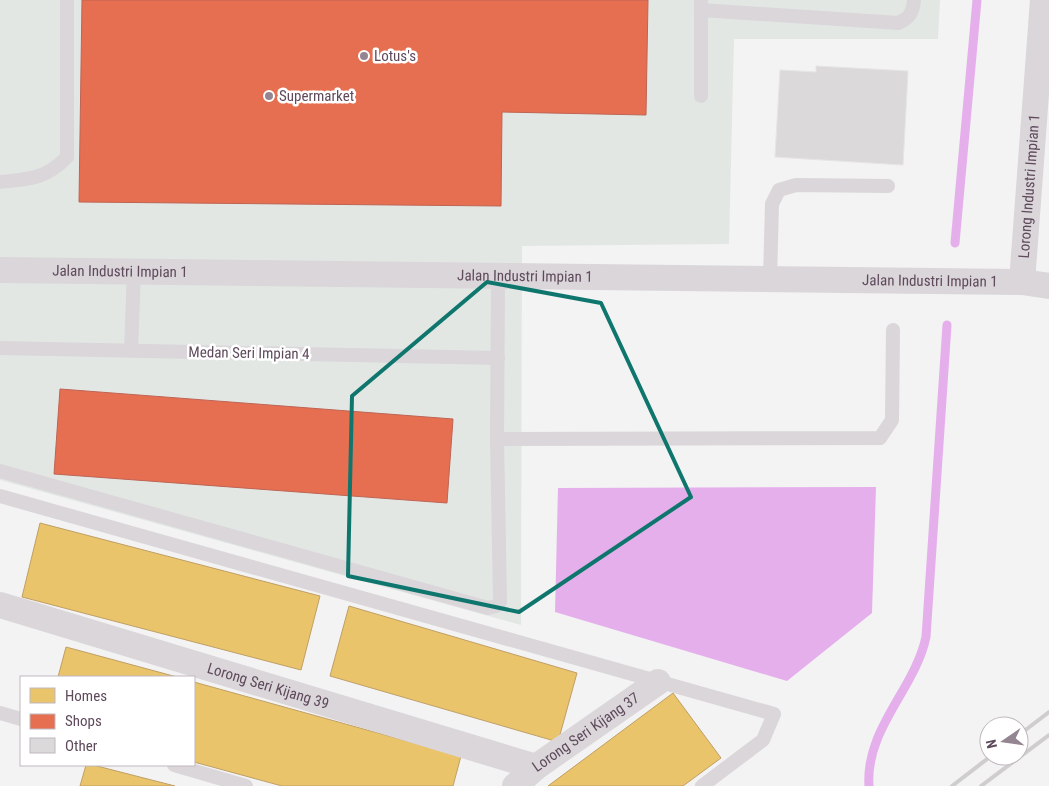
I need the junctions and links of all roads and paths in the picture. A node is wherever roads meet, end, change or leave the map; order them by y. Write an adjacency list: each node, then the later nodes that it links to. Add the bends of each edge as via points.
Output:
1 (67, 0): 7 (lane, via 67,157 54,170 34,179)
2 (914, 0): 4 (lane, via 913,11 906,20 898,23)
3 (1044, 0): 6 (street, Lorong Industri Impian 1)
4 (701, 5): 5 (lane)
5 (701, 96)
6 (1041, 138): 13 (street, Lorong Industri Impian 1)
7 (0, 182)
8 (888, 186): 12 (lane, via 796,185 779,190 772,204)
9 (0, 270): 10 (street, Jalan Industri Impian 1)
10 (134, 271): 11 (street, Jalan Industri Impian 1); 17 (lane)
11 (498, 276): 12 (street, Jalan Industri Impian 1); 18 (lane)
12 (770, 279): 13 (street, Jalan Industri Impian 1)
13 (1022, 282): 14 (street, Jalan Industri Impian 1)
14 (1049, 286)
15 (893, 330): 19 (lane, via 892,420 880,438)
16 (0, 348): 17 (lane, Medan Seri Impian 4)
17 (131, 350): 18 (lane, Medan Seri Impian 4)
18 (498, 358): 19 (lane)
19 (497, 439): 20 (lane, via 500,602 488,608)
20 (0, 471)
21 (0, 496): 23 (lane)
22 (0, 605): 27 (street, Lorong Seri Kijang 39)
23 (658, 682): 27 (street, Lorong Seri Kijang 37); 30 (lane, via 774,714 764,740)
24 (0, 713): 25 (lane)
25 (20, 719)
26 (177, 766): 28 (lane)
27 (536, 767): 29 (street, Lorong Seri Kijang 37)
28 (246, 786)
29 (515, 786)
30 (702, 786)

